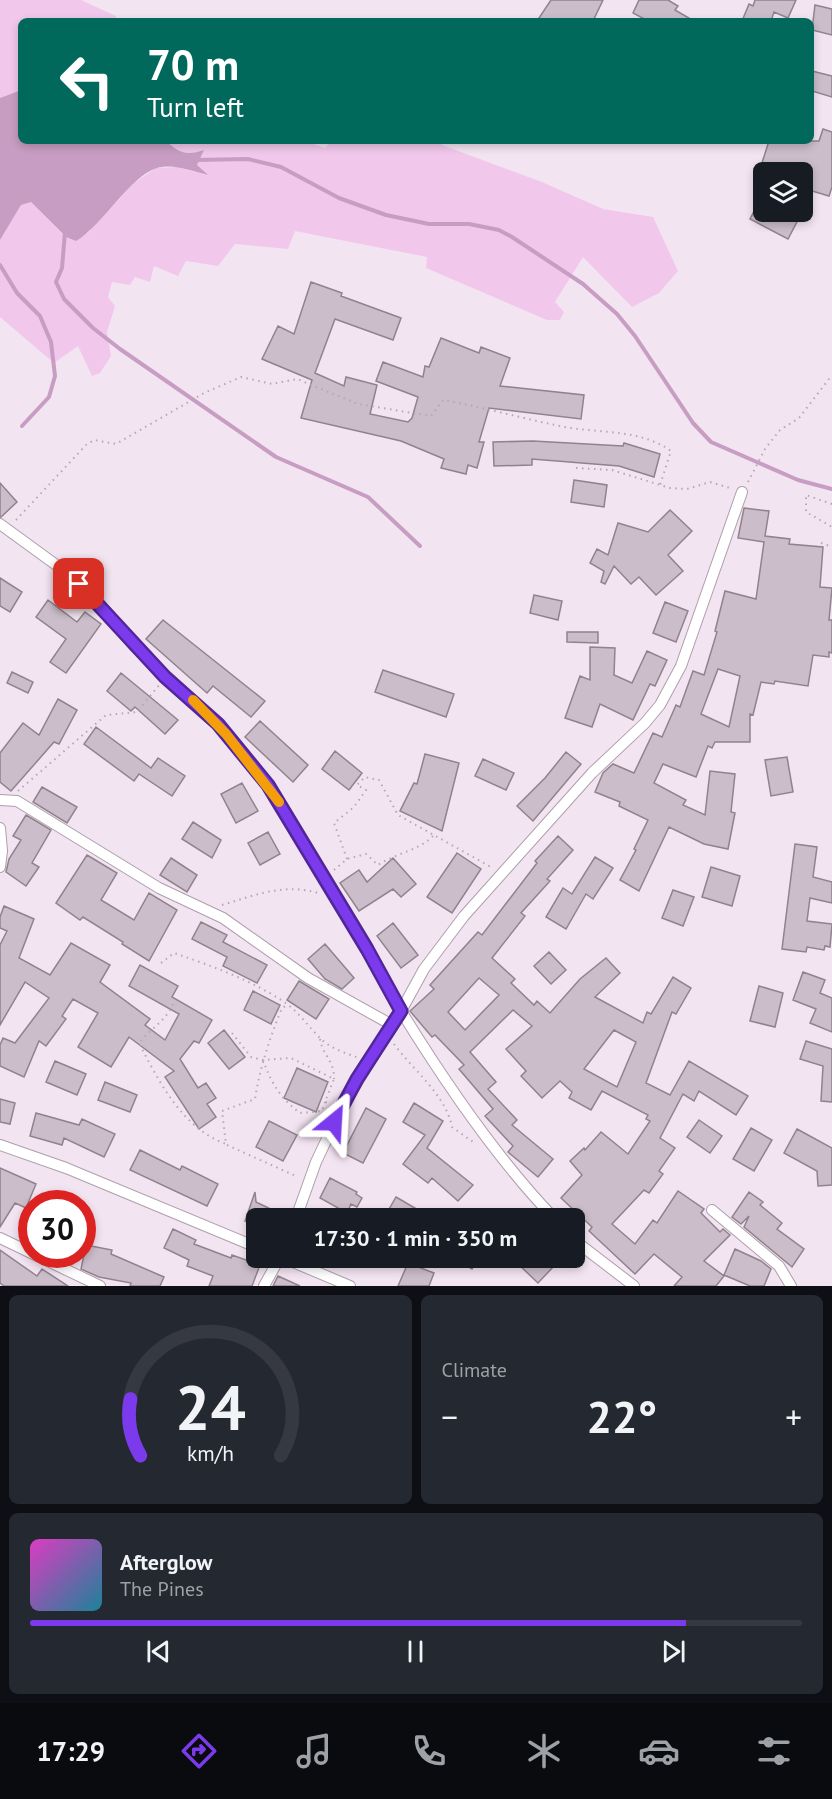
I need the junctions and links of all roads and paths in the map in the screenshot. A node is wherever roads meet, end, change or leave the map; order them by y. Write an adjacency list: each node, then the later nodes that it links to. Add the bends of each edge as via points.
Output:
1 (832, 375): 4 (path, via 804,412 780,430 765,449)
2 (576, 468): 3 (path, via 612,470)
3 (660, 485): 4 (path, via 687,489 710,482); 6 (path, via 670,451 658,442 638,436 560,426 443,400 430,416 358,404 297,379 272,384 241,377 204,393 116,444 94,440 86,445)
4 (742, 492): 17 (street, via 681,666 660,705)
5 (832, 504): 7 (path, via 806,495 807,512)
6 (4, 526): 10 (street, via 79,584)
7 (832, 527)
8 (821, 543): 9 (path)
9 (832, 547)
10 (165, 677): 11 (path, via 137,712 106,715); 18 (street, via 218,724 268,785)
11 (5, 799): 19 (street)
12 (0, 828): 15 (street)
13 (434, 836): 14 (path, via 378,865 366,854); 14 (path, via 398,815 379,780 364,777 357,785 366,790 363,798 334,823); 17 (path, via 487,863)
14 (346, 859): 16 (path, via 334,868)
15 (0, 867)
16 (334, 874)
17 (499, 875): 23 (street, via 424,969)
18 (332, 894): 19 (path, via 302,888 274,890); 23 (street)
19 (203, 908): 24 (street, via 241,929)
20 (161, 963): 22 (path, via 174,953 242,980)
21 (173, 1004): 32 (path, via 166,1018 139,1043 194,1127)
22 (288, 1005): 26 (path); 28 (path, via 282,1008)
23 (401, 1011): 24 (street); 37 (street, via 431,1060)
24 (389, 1030): 27 (street); 34 (path, via 440,1099 452,1127)
25 (232, 1033): 28 (path, via 251,1057)
26 (320, 1039): 27 (path, via 339,1051); 29 (path, via 334,1065)
27 (371, 1058): 31 (street)
28 (263, 1060): 29 (path, via 300,1060); 30 (path, via 273,1085 286,1103 300,1113 322,1111); 32 (path, via 255,1099 222,1111)
29 (334, 1079): 30 (path)
30 (325, 1102): 31 (path)
31 (343, 1105): 35 (street)
32 (226, 1144): 35 (path)
33 (0, 1145): 40 (street, via 110,1185)
34 (478, 1147)
35 (309, 1183): 36 (street)
36 (300, 1208)
37 (546, 1208)
38 (712, 1210): 48 (street, via 779,1266)
39 (0, 1238): 44 (street)
40 (246, 1243)
41 (585, 1248): 47 (street)
42 (275, 1268): 45 (street)
43 (307, 1268): 46 (street)
44 (100, 1286)
45 (264, 1286)
46 (350, 1286)
47 (634, 1286)
48 (791, 1286)

